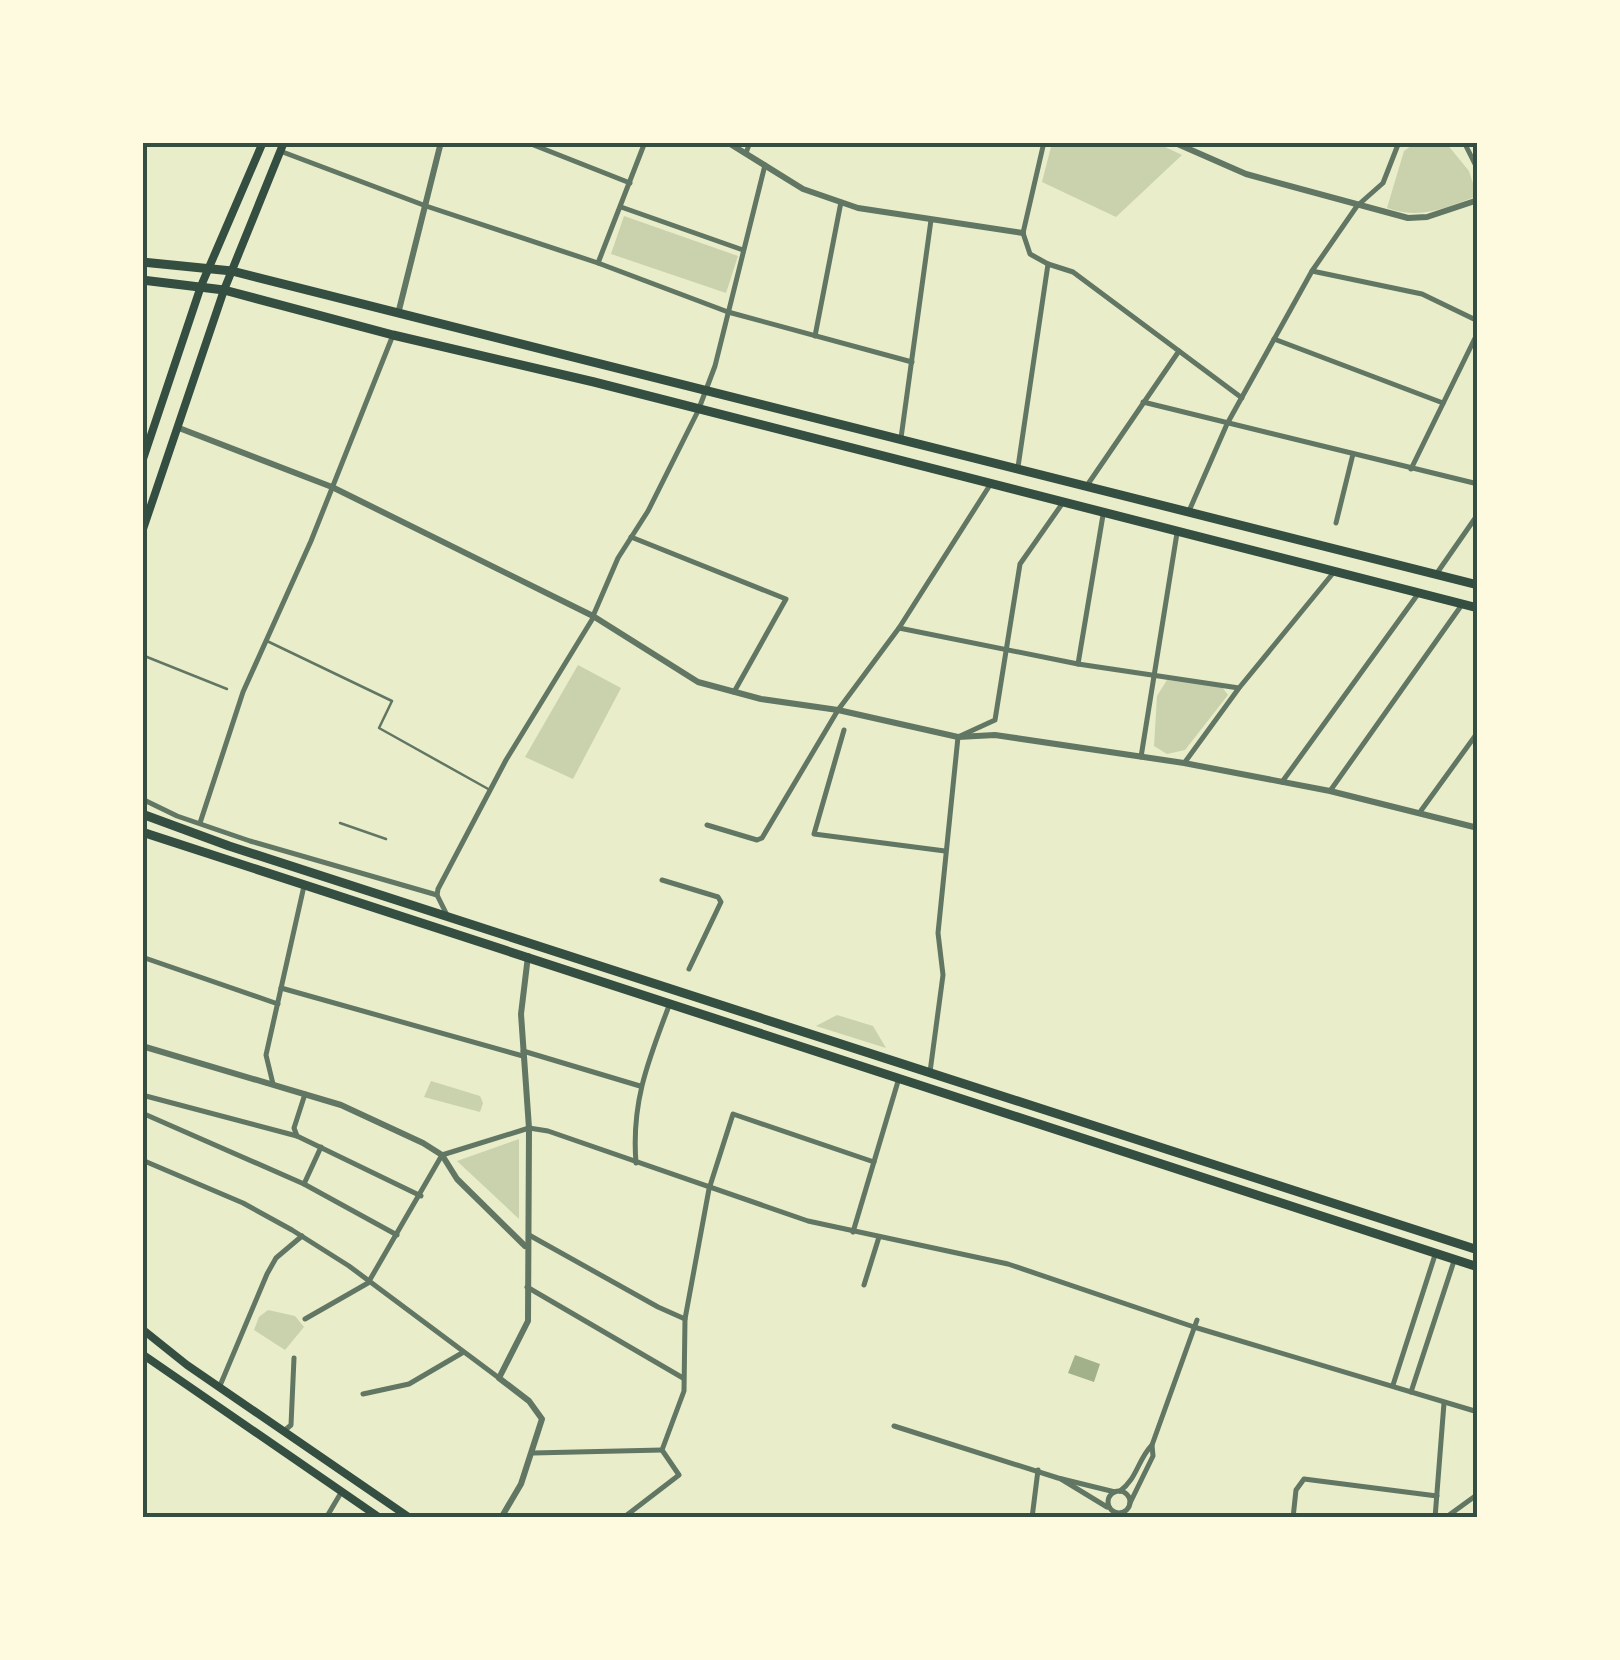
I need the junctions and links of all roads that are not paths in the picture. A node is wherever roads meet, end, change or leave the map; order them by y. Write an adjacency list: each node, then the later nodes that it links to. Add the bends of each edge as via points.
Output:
1 (264, 142): 27 (main road)
2 (441, 142): 18 (street)
3 (526, 142): 15 (street)
4 (646, 142): 15 (street)
5 (727, 142): 12 (street)
6 (750, 142): 12 (street)
7 (1044, 142): 22 (street)
8 (1172, 142): 19 (street, via 1246,174)
9 (1399, 142): 19 (street, via 1383,183)
10 (1464, 142): 14 (street)
11 (282, 146): 18 (street); 28 (main road)
12 (746, 154): 13 (street)
13 (765, 165): 17 (street); 23 (street)
14 (1478, 170)
15 (630, 183): 20 (street)
16 (1478, 200): 19 (street, via 1427,218)
17 (841, 202): 21 (street); 38 (street)
18 (426, 206): 25 (street); 34 (street)
19 (1357, 206): 29 (street)
20 (621, 207): 23 (street); 25 (street)
21 (931, 220): 22 (street); 41 (street)
22 (1023, 232): 26 (street, via 1030,254)
23 (743, 250): 33 (street)
24 (142, 262): 27 (main road)
25 (598, 264): 33 (street)
26 (1048, 264): 40 (street, via 1073,272); 53 (street)
27 (208, 270): 28 (main road); 31 (main road)
28 (232, 270): 32 (main road); 34 (main road)
29 (1312, 272): 35 (street, via 1422,294); 39 (street)
30 (142, 280): 31 (main road)
31 (201, 286): 32 (main road); 51 (main road)
32 (224, 290): 37 (main road); 48 (main road)
33 (728, 312): 38 (street); 42 (street)
34 (398, 314): 42 (main road)
35 (1478, 321)
36 (1478, 332): 45 (street)
37 (393, 336): 46 (main road); 56 (street)
38 (814, 337): 41 (street)
39 (1274, 339): 43 (street); 45 (street)
40 (1179, 351): 43 (street); 44 (street)
41 (912, 362): 49 (street)
42 (706, 391): 46 (street); 49 (main road)
43 (1242, 398): 47 (street)
44 (1144, 402): 47 (street); 57 (street)
45 (1443, 403): 52 (street)
46 (698, 411): 55 (main road); 65 (street)
47 (1228, 424): 50 (street); 59 (street)
48 (179, 428): 56 (street); 63 (main road)
49 (901, 441): 53 (main road)
50 (1353, 454): 52 (street); 62 (street)
51 (142, 462)
52 (1412, 468): 54 (street)
53 (1018, 470): 57 (main road)
54 (1478, 484)
55 (990, 485): 58 (main road); 73 (street)
56 (332, 486): 72 (street); 74 (street)
57 (1086, 487): 59 (main road)
58 (1062, 504): 60 (main road); 75 (street, via 1020,564)
59 (1189, 512): 67 (main road)
60 (1104, 514): 64 (main road); 77 (street)
61 (1478, 514): 67 (street)
62 (1336, 523)
63 (142, 532)
64 (1178, 533): 66 (main road); 78 (street)
65 (631, 537): 72 (street); 81 (street, via 786,600)
66 (1334, 572): 69 (main road); 79 (street)
67 (1437, 573): 68 (main road)
68 (1478, 584)
69 (1418, 593): 70 (main road); 89 (street)
70 (1463, 604): 71 (main road); 91 (street)
71 (1478, 608)
72 (593, 616): 81 (street, via 698,682); 90 (street)
73 (898, 628): 75 (street); 82 (street)
74 (266, 641): 90 (lane, via 392,701 379,728); 95 (street)
75 (1004, 648): 77 (street); 85 (street, via 995,720)
76 (142, 655): 80 (lane)
77 (1078, 664): 78 (street)
78 (1152, 676): 79 (street); 87 (street)
79 (1239, 688): 88 (street)
80 (227, 689)
81 (734, 692): 82 (street)
82 (838, 710): 85 (street); 97 (street, via 762,838)
83 (844, 730): 101 (street, via 814,834)
84 (1478, 732): 86 (street)
85 (958, 737): 87 (street, via 995,735); 101 (street)
86 (1474, 742): 93 (street)
87 (1141, 757): 88 (street)
88 (1184, 763): 89 (street)
89 (1282, 782): 91 (street)
90 (490, 790): 104 (street)
91 (1330, 792): 93 (street)
92 (142, 800): 95 (street)
93 (1420, 812): 98 (street)
94 (142, 814): 105 (main road)
95 (200, 822): 104 (street)
96 (340, 823): 100 (lane)
97 (707, 825)
98 (1478, 828)
99 (145, 834): 103 (main road)
100 (386, 839)
101 (945, 851): 114 (street, via 938,933 943,975)
102 (662, 880): 108 (street, via 721,902)
103 (304, 883): 106 (main road); 109 (street)
104 (436, 894): 105 (street)
105 (447, 915): 114 (main road)
106 (528, 956): 110 (main road); 113 (street)
107 (142, 957): 111 (street)
108 (690, 968)
109 (281, 988): 111 (street); 113 (street)
110 (670, 1003): 115 (main road); 117 (street)
111 (278, 1004): 116 (street, via 266,1056)
112 (142, 1046): 116 (street)
113 (524, 1054): 117 (street); 121 (street)
114 (930, 1075): 137 (main road)
115 (898, 1078): 126 (street); 138 (main road)
116 (273, 1084): 118 (street)
117 (640, 1086): 127 (street)
118 (304, 1094): 122 (street, via 294,1128); 124 (street)
119 (142, 1095): 122 (street)
120 (142, 1112): 128 (street)
121 (529, 1128): 124 (street); 127 (street); 132 (street)
122 (298, 1136): 123 (street)
123 (321, 1147): 128 (street); 130 (street)
124 (442, 1155): 130 (street); 136 (street, via 457,1179)
125 (142, 1160): 134 (street)
126 (874, 1162): 129 (street, via 733,1114); 131 (street)
127 (636, 1163): 129 (street)
128 (304, 1184): 133 (street)
129 (709, 1189): 131 (street); 145 (street)
130 (420, 1196): 133 (street)
131 (852, 1232): 135 (street)
132 (526, 1234): 136 (street); 145 (street)
133 (397, 1235): 141 (street)
134 (302, 1236): 141 (street); 154 (street, via 267,1274)
135 (879, 1237): 142 (street); 146 (street, via 1008,1264)
136 (526, 1247): 143 (street)
137 (1478, 1250)
138 (1435, 1255): 139 (main road); 153 (street)
139 (1454, 1261): 140 (main road); 155 (street)
140 (1478, 1267)
141 (368, 1283): 144 (street); 148 (street)
142 (864, 1284)
143 (527, 1287): 151 (street, via 528,1322); 152 (street)
144 (305, 1319)
145 (684, 1319): 152 (street)
146 (1196, 1323): 153 (street); 161 (street)
147 (142, 1328): 154 (main road)
148 (462, 1353): 151 (street); 156 (street, via 409,1384)
149 (142, 1354): 166 (main road)
150 (294, 1358): 160 (street, via 291,1425)
151 (498, 1378): 163 (street, via 542,1419)
152 (683, 1378): 162 (street)
153 (1393, 1386): 155 (street)
154 (219, 1388): 160 (main road)
155 (1410, 1392): 157 (street)
156 (363, 1394)
157 (1444, 1404): 158 (street); 169 (street)
158 (1478, 1412)
159 (894, 1426): 164 (street)
160 (284, 1432): 174 (main road)
161 (1152, 1446): 167 (street); 170 (street)
162 (662, 1450): 163 (street); 176 (street, via 679,1475)
163 (533, 1453): 175 (street)
164 (1038, 1470): 165 (street); 177 (street)
165 (1058, 1478): 167 (street); 171 (street)
166 (342, 1492): 172 (street); 173 (main road)
167 (1117, 1492): 170 (street); 171 (street, via 1109,1497)
168 (1478, 1494): 181 (street)
169 (1437, 1496): 179 (street, via 1304,1480); 180 (street)
170 (1130, 1505): 171 (street, via 1122,1514); 178 (street)
171 (1112, 1512)
172 (326, 1518)
173 (380, 1518)
174 (410, 1518)
175 (501, 1518)
176 (623, 1518)
177 (1032, 1518)
178 (1130, 1518)
179 (1293, 1518)
180 (1435, 1518)
181 (1444, 1518)

